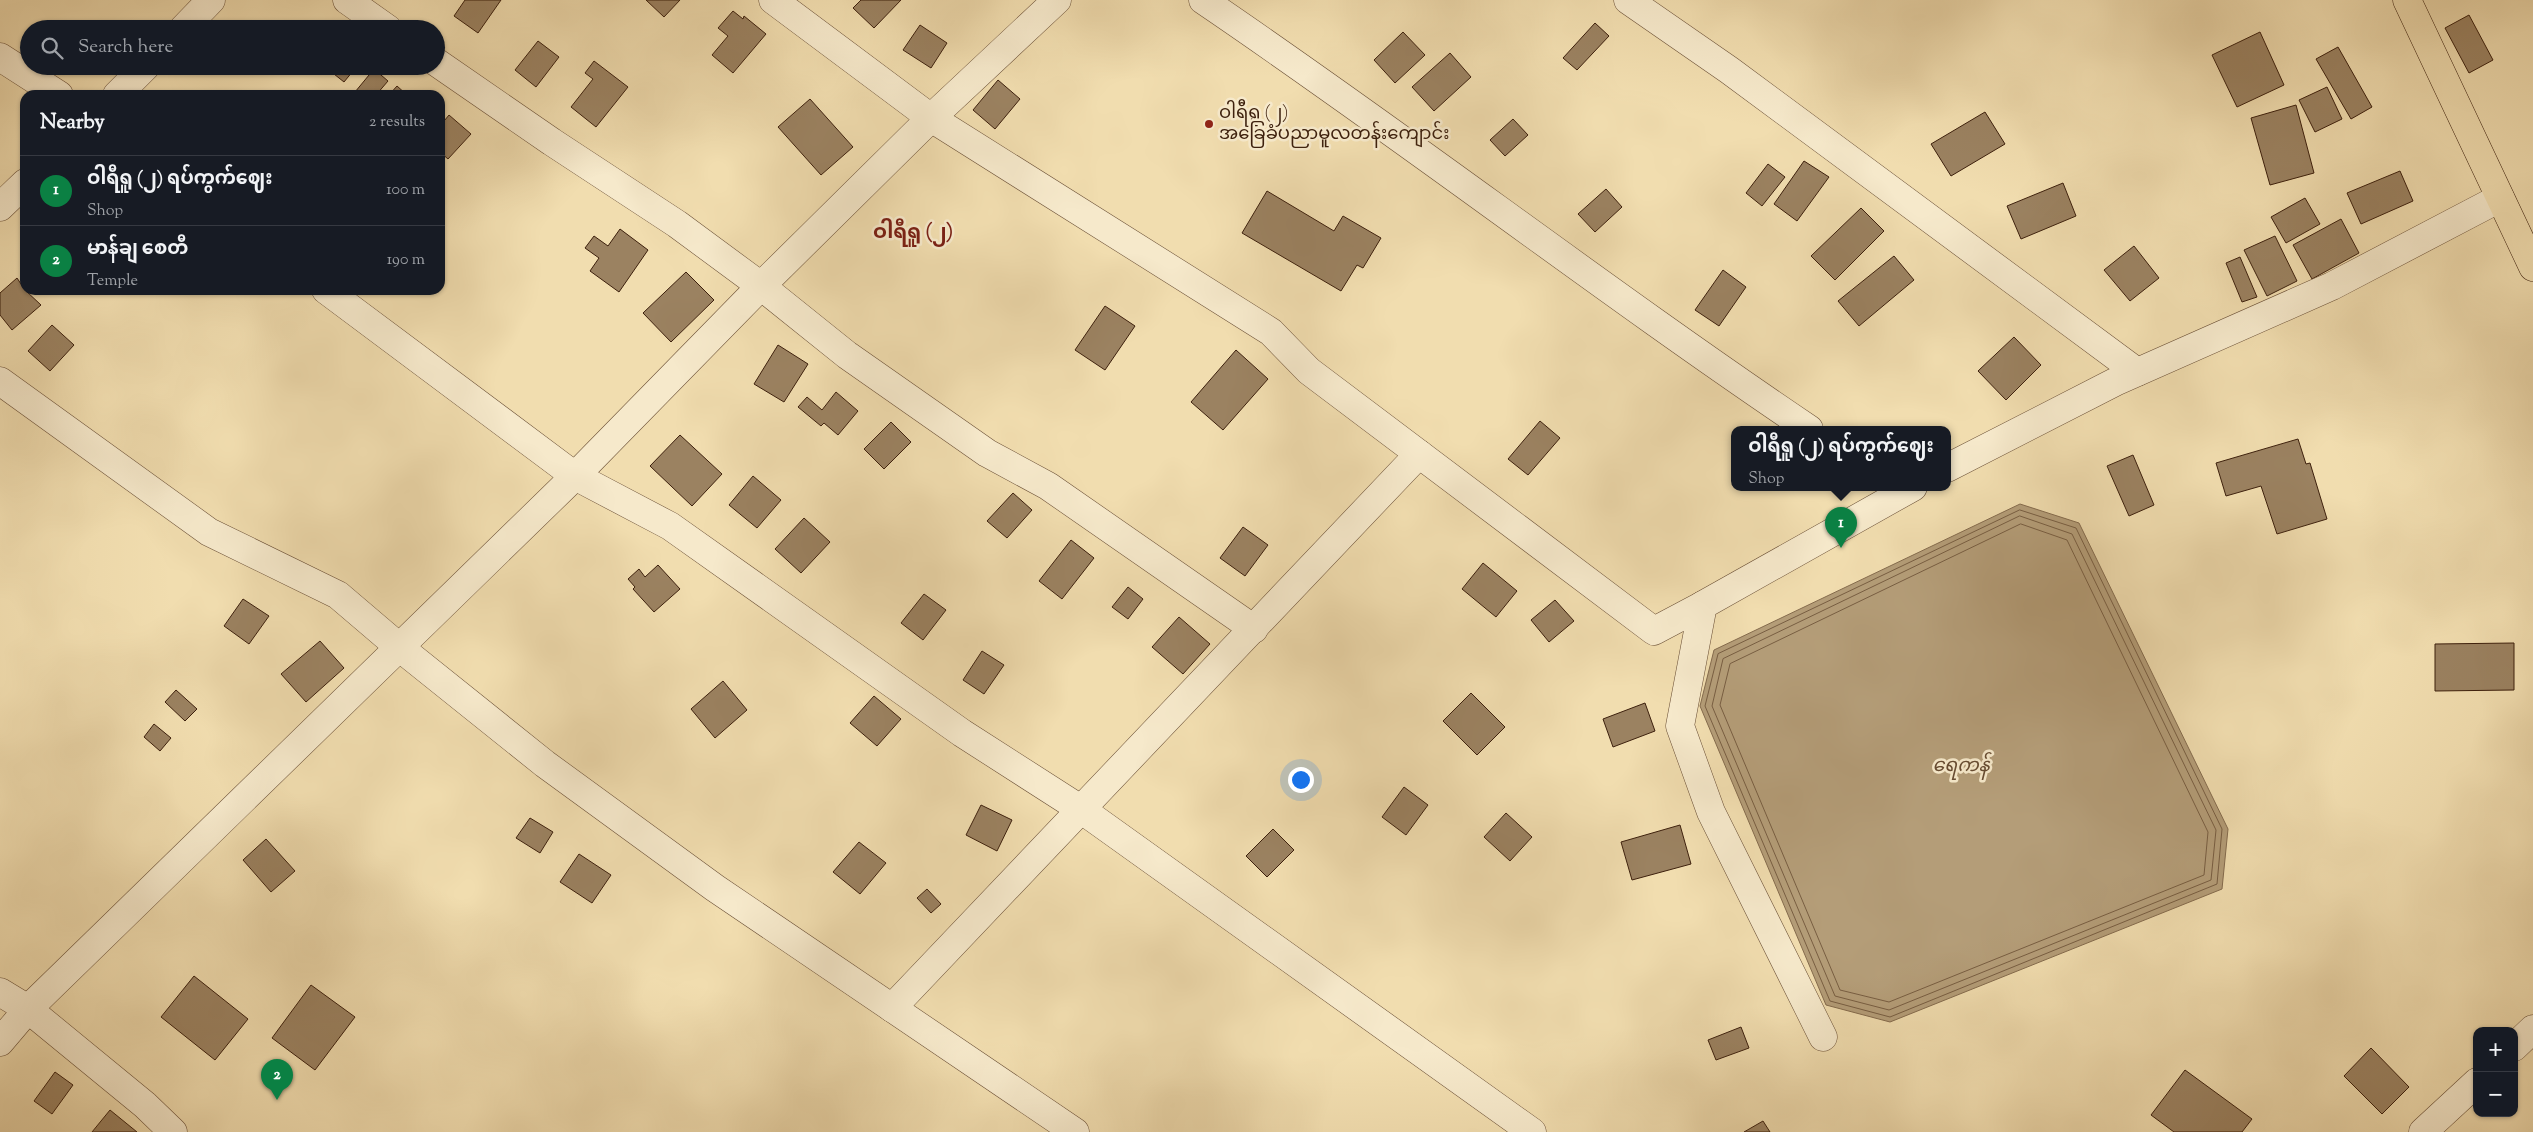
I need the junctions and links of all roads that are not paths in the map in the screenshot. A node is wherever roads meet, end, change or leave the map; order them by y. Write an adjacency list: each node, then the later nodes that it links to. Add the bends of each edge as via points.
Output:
1 (211, 0): 8 (street)
2 (347, 0): 9 (street)
3 (772, 0): 17 (street)
4 (1058, 0): 17 (street)
5 (1204, 0): 26 (street, via 1327,84 1630,305)
6 (1628, 0): 24 (street, via 1729,70)
7 (2407, 0): 19 (highway)
8 (191, 20)
9 (375, 20)
10 (0, 57): 12 (street)
11 (445, 68): 22 (street, via 677,224)
12 (20, 70)
13 (28, 75): 15 (street)
14 (137, 75): 16 (street)
15 (51, 90)
16 (122, 90)
17 (931, 118): 22 (street); 27 (street, via 1271,332 1309,371)
18 (20, 188): 20 (street)
19 (2500, 198): 21 (highway); 24 (street, via 2332,286)
20 (0, 207)
21 (2533, 267)
22 (761, 286): 29 (street); 32 (street, via 847,355 972,442 1048,486)
23 (333, 295): 29 (street)
24 (2138, 372): 28 (street)
25 (0, 381): 33 (street, via 210,532 338,595)
26 (1805, 426)
27 (1420, 454): 31 (street, via 1654,630); 32 (street)
28 (1951, 466)
29 (574, 476): 33 (street); 34 (street, via 670,526 962,733)
30 (1900, 491): 31 (street)
31 (1703, 605): 39 (street, via 1680,726 1711,812)
32 (1254, 629): 34 (street)
33 (399, 647): 36 (street, via 600,804 715,888); 37 (street)
34 (1082, 810): 36 (street); 45 (street)
35 (0, 992): 37 (street)
36 (892, 1008): 44 (street)
37 (28, 1009): 40 (street); 43 (street)
38 (2533, 1030): 41 (street)
39 (1823, 1036)
40 (0, 1042)
41 (2518, 1043)
42 (2473, 1086): 46 (street)
43 (173, 1132)
44 (1075, 1132)
45 (1532, 1132)
46 (2423, 1132)

